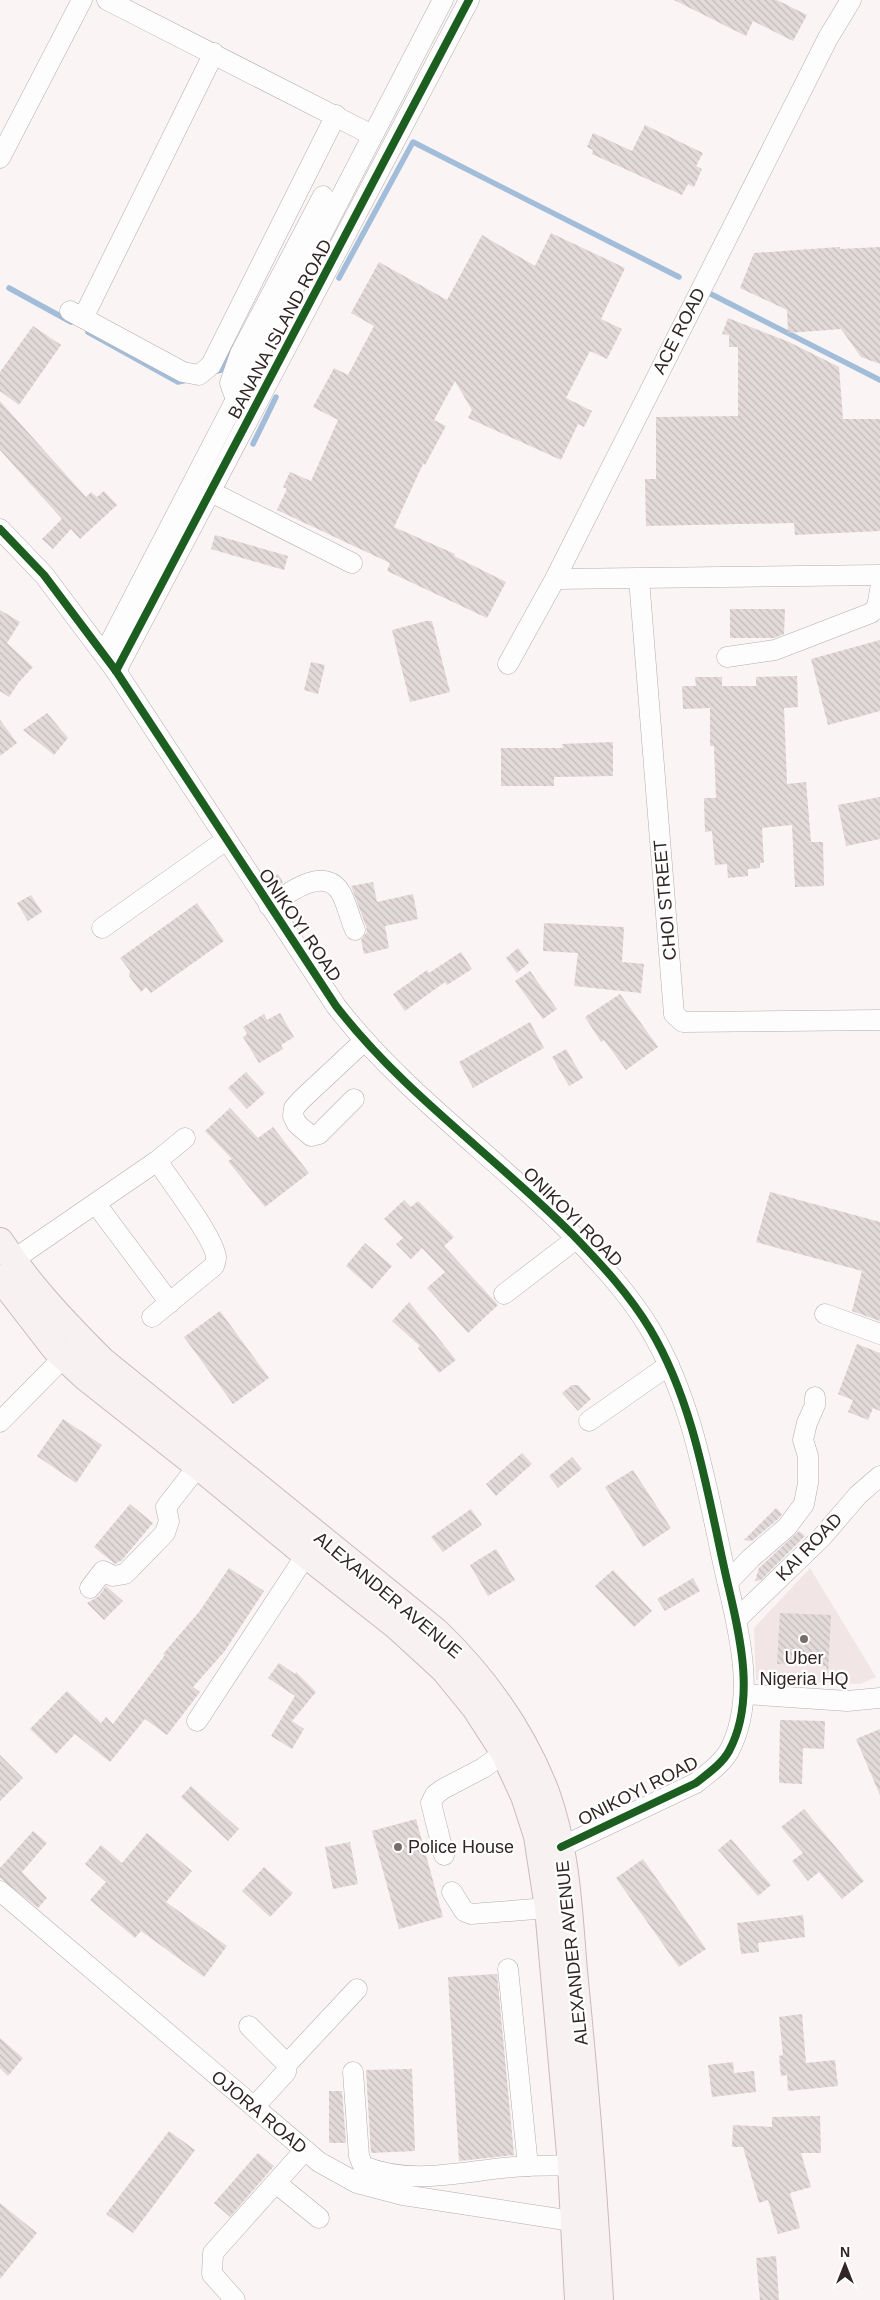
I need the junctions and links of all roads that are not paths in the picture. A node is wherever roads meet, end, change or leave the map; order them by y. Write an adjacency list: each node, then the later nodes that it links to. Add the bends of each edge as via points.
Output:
1 (82, 0): 9 (street)
2 (107, 0): 6 (street)
3 (443, 0): 8 (street, BANANA ISLAND ROAD)
4 (468, 0): 12 (street, BANANA ISLAND ROAD)
5 (851, 0): 17 (street, ACE ROAD, via 828,38)
6 (214, 53): 7 (street); 7 (street, via 77,315 183,372 199,375 211,365)
7 (336, 115): 8 (street)
8 (372, 135): 11 (street, BANANA ISLAND ROAD)
9 (0, 158)
10 (323, 196): 11 (street, via 237,362 230,383)
11 (236, 400): 19 (street, BANANA ISLAND ROAD)
12 (211, 492): 14 (street); 22 (street, BANANA ISLAND ROAD)
13 (0, 529): 19 (street, ONIKOYI ROAD, via 44,575)
14 (352, 562)
15 (880, 575): 16 (street)
16 (639, 578): 17 (street); 27 (street, CHOI STREET, via 674,1014 683,1022)
17 (555, 580): 21 (street, ACE ROAD)
18 (880, 590): 20 (street, via 877,607 872,613 775,650)
19 (104, 654): 22 (street, ONIKOYI ROAD)
20 (727, 657)
21 (508, 664)
22 (116, 671): 23 (street, ONIKOYI ROAD)
23 (226, 840): 24 (street, ONIKOYI ROAD); 25 (street)
24 (269, 906): 26 (street, via 309,882 329,882 341,892); 28 (street, ONIKOYI ROAD, via 336,1006)
25 (102, 928)
26 (355, 930)
27 (880, 1020)
28 (364, 1040): 29 (street, via 301,1100 294,1108 293,1116 311,1136 319,1134); 33 (street, ONIKOYI ROAD)
29 (354, 1099)
30 (186, 1138): 31 (street)
31 (157, 1161): 32 (street); 36 (street, via 203,1229 216,1258 214,1266)
32 (96, 1204): 34 (street); 36 (street)
33 (576, 1239): 35 (street); 41 (street, ONIKOYI ROAD, via 622,1288 650,1329)
34 (4, 1260): 40 (main road, ALEXANDER AVENUE, via 55,1349); 55 (main road, ALEXANDER AVENUE, via 102,1360 436,1631 461,1655 516,1729 546,1793)
35 (504, 1294)
36 (170, 1303): 38 (street)
37 (825, 1314): 39 (street)
38 (152, 1318)
39 (880, 1334)
40 (64, 1357): 44 (street); 45 (main road, ALEXANDER AVENUE)
41 (669, 1366): 43 (street); 48 (street, ONIKOYI ROAD, via 684,1404 707,1484)
42 (816, 1397): 48 (street, via 803,1440 808,1456 804,1504 787,1526)
43 (589, 1421)
44 (0, 1422)
45 (198, 1466): 47 (main road, ALEXANDER AVENUE); 49 (street, via 166,1506 169,1521 165,1533 125,1574 113,1576 103,1571)
46 (880, 1476): 50 (street, KAI ROAD)
47 (306, 1555): 53 (street); 54 (main road, ALEXANDER AVENUE, via 396,1626 444,1670 475,1708)
48 (728, 1582): 50 (street, ONIKOYI ROAD)
49 (90, 1588)
50 (737, 1619): 51 (street, ONIKOYI ROAD)
51 (745, 1694): 52 (street, via 847,1701); 55 (street, ONIKOYI ROAD, via 729,1752 715,1768 696,1783)
52 (880, 1698)
53 (197, 1721)
54 (504, 1753): 56 (street, via 435,1795 432,1804); 59 (main road, ALEXANDER AVENUE, via 524,1796 537,1836)
55 (561, 1847): 74 (main road, ALEXANDER AVENUE, via 595,2203)
56 (444, 1855)
57 (0, 1892): 65 (street, OJORA ROAD)
58 (452, 1892): 59 (street, via 464,1911 471,1914)
59 (548, 1908): 67 (main road, ALEXANDER AVENUE)
60 (508, 1969): 68 (street)
61 (357, 1989): 63 (street)
62 (249, 2026): 63 (street)
63 (287, 2064): 65 (street, via 286,2072)
64 (353, 2072): 68 (street, via 359,2156 363,2166 379,2172 424,2177)
65 (254, 2107): 66 (street, OJORA ROAD)
66 (305, 2150): 69 (street); 71 (street, OJORA ROAD, via 319,2162 357,2182 402,2195)
67 (571, 2165): 68 (street); 71 (main road, ALEXANDER AVENUE)
68 (528, 2166)
69 (276, 2183): 70 (street); 72 (street, via 213,2253 212,2274)
70 (319, 2218)
71 (572, 2221): 73 (main road, ALEXANDER AVENUE)
72 (235, 2300)
73 (578, 2300)
74 (600, 2300)

